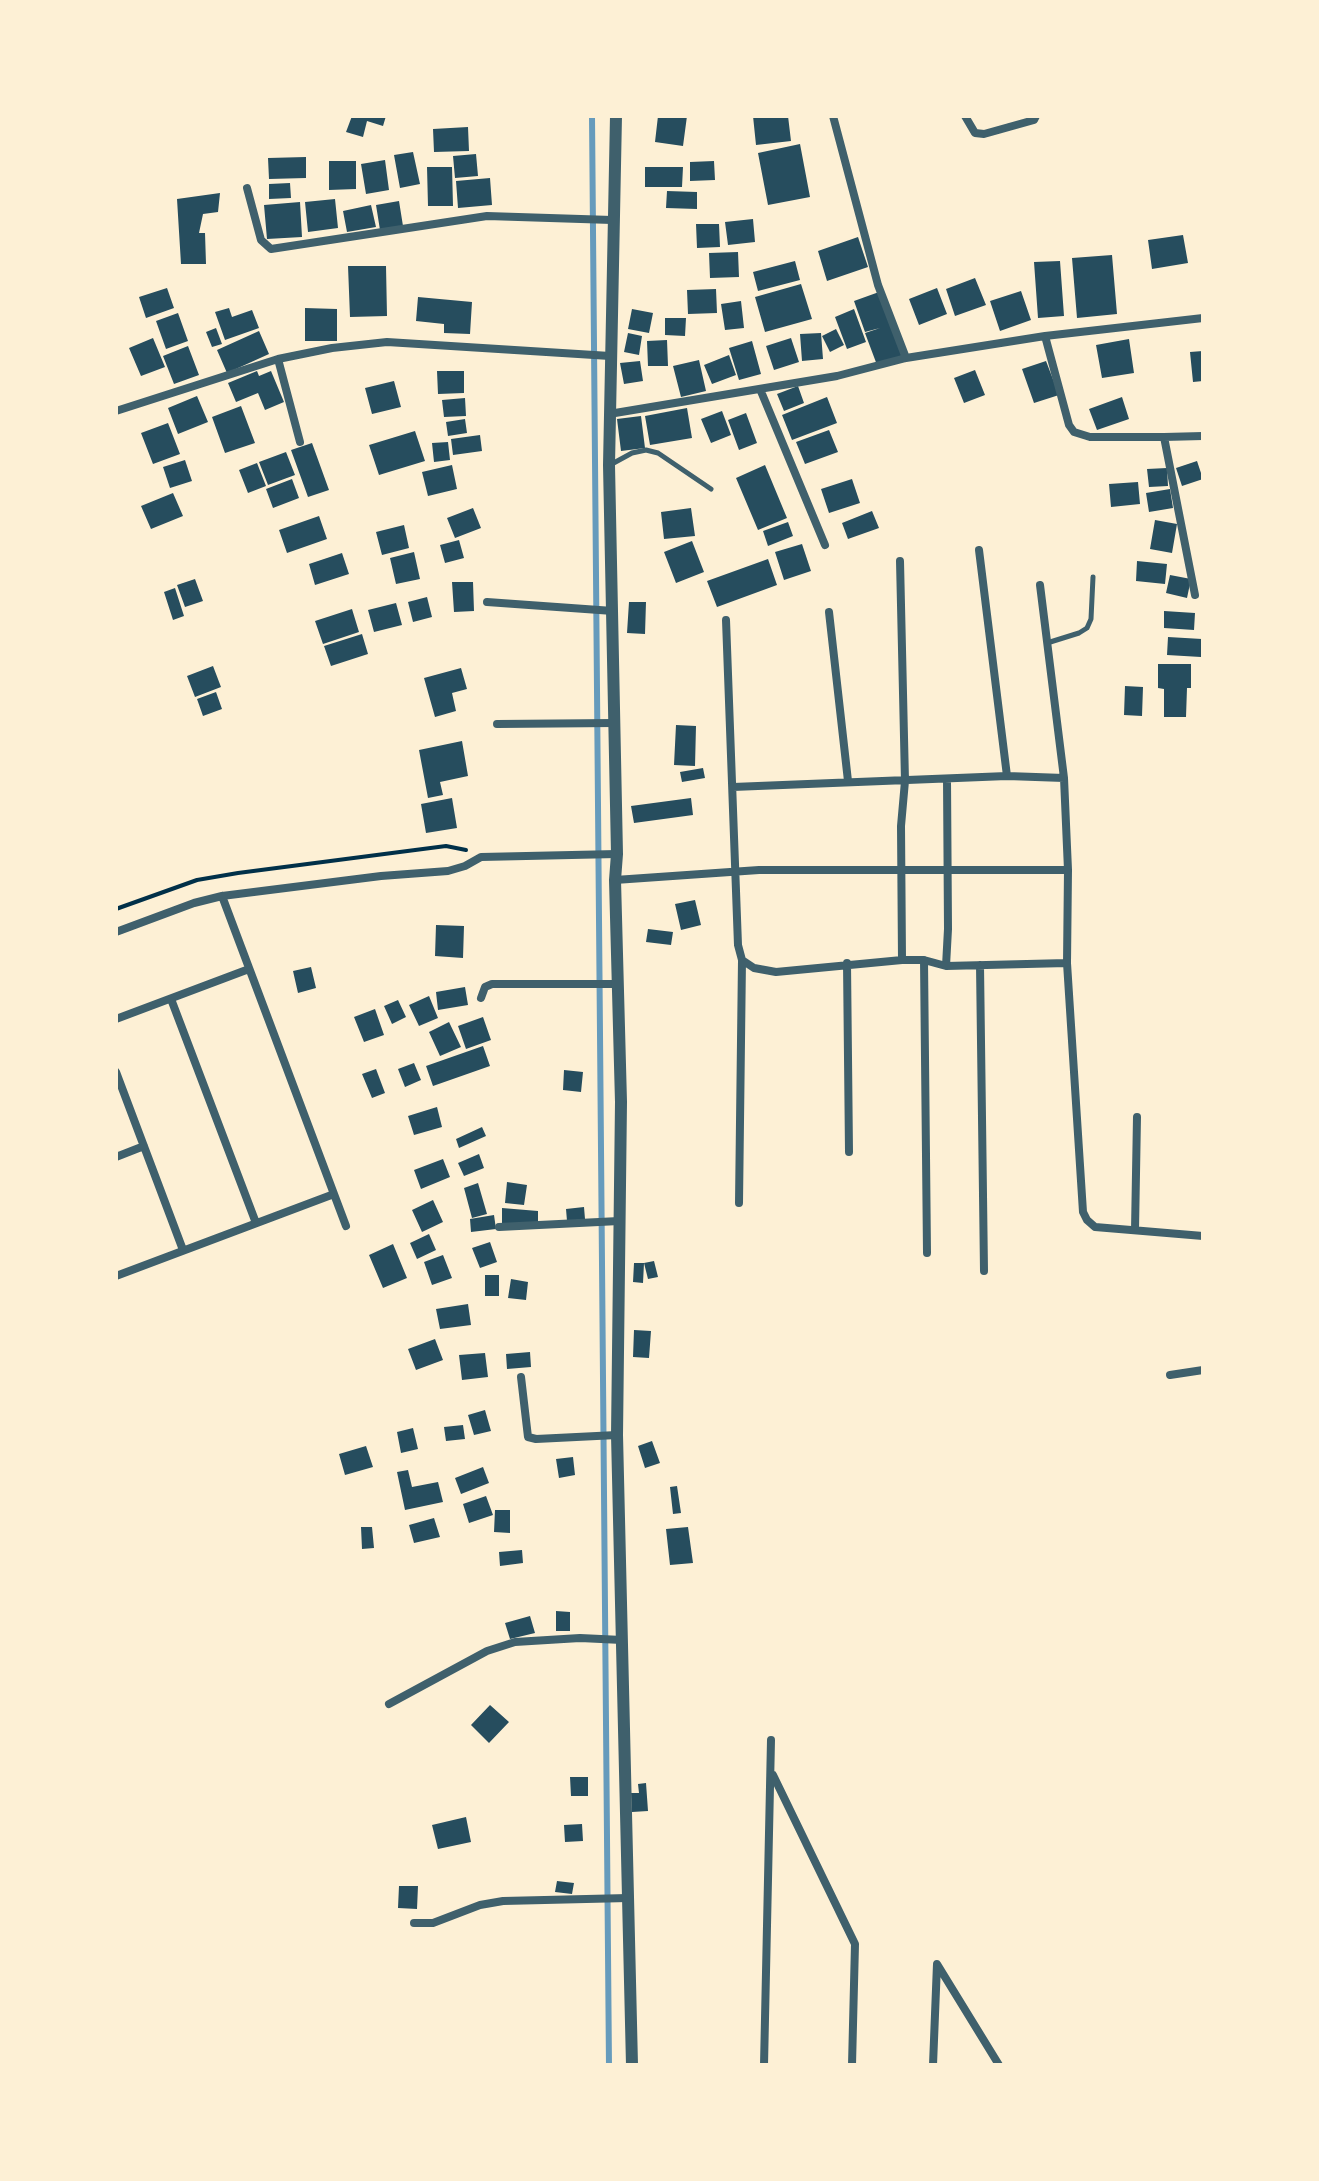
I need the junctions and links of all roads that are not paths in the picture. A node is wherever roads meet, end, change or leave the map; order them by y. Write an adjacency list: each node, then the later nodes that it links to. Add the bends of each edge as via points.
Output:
1 (616, 116): 6 (street)
2 (833, 116): 10 (street, via 878,285)
3 (965, 116): 4 (street, via 975,133 984,134)
4 (1036, 116)
5 (247, 188): 6 (street, via 261,240 271,249 487,216)
6 (607, 220): 9 (street)
7 (1203, 318): 8 (street)
8 (1045, 336): 10 (street); 16 (street, via 1074,432 1090,437)
9 (604, 356): 11 (street, via 387,342); 14 (street)
10 (906, 358): 12 (street)
11 (278, 359): 13 (street); 17 (street)
12 (760, 389): 14 (street); 20 (street)
13 (116, 411)
14 (609, 414): 18 (street)
15 (1203, 436): 16 (street)
16 (1164, 437): 25 (street)
17 (300, 442)
18 (609, 465): 19 (lane, via 646,450); 27 (street)
19 (711, 489)
20 (825, 545)
21 (979, 550): 33 (street)
22 (900, 561): 37 (street)
23 (1093, 577): 30 (lane, via 1087,628)
24 (1040, 585): 30 (street)
25 (1195, 595)
26 (487, 602): 27 (street)
27 (607, 611): 31 (street)
28 (829, 612): 36 (street)
29 (726, 620): 38 (street)
30 (1047, 643): 34 (street)
31 (614, 723): 32 (street); 39 (street)
32 (497, 724)
33 (1007, 776): 34 (street); 35 (street)
34 (1064, 778): 42 (street)
35 (947, 779): 37 (street); 41 (street)
36 (848, 781): 37 (street); 38 (street)
37 (905, 781): 40 (street)
38 (733, 787): 43 (street)
39 (611, 854): 44 (street); 45 (street, via 481,857 448,871)
40 (901, 868): 41 (street); 43 (street); 48 (street)
41 (946, 869): 42 (street); 53 (street)
42 (1068, 870): 51 (street)
43 (736, 872): 44 (street); 47 (street)
44 (615, 880): 55 (street)
45 (222, 896): 46 (street); 54 (street)
46 (116, 932)
47 (742, 960): 50 (street, via 776,972); 65 (street)
48 (902, 960): 49 (street); 50 (street)
49 (924, 960): 53 (street); 73 (street)
50 (847, 963): 62 (street)
51 (1067, 963): 52 (street); 70 (street, via 1083,1212 1095,1227)
52 (980, 965): 53 (street); 74 (street)
53 (946, 966)
54 (249, 969): 57 (street); 64 (street)
55 (617, 984): 56 (street, via 492,984); 66 (street, via 621,1102)
56 (481, 998)
57 (171, 999): 58 (street); 67 (street)
58 (116, 1019)
59 (116, 1072): 61 (street)
60 (1137, 1117): 70 (street)
61 (144, 1146): 63 (street); 72 (street)
62 (849, 1152)
63 (116, 1157)
64 (334, 1194): 67 (street); 68 (street)
65 (739, 1203)
66 (613, 1222): 69 (street); 79 (street)
67 (256, 1223): 72 (street)
68 (346, 1226)
69 (499, 1227)
70 (1135, 1230): 71 (street)
71 (1203, 1236)
72 (183, 1250): 75 (street)
73 (927, 1253)
74 (984, 1271)
75 (116, 1276)
76 (1203, 1370): 77 (street)
77 (1170, 1375)
78 (521, 1377): 79 (street, via 528,1437)
79 (611, 1436): 80 (street)
80 (616, 1640): 81 (street, via 515,1642 487,1651); 84 (street)
81 (389, 1704)
82 (771, 1740): 83 (street)
83 (771, 1771): 87 (street); 88 (street, via 855,1944)
84 (622, 1898): 85 (street, via 503,1901 433,1923); 86 (street)
85 (414, 1923)
86 (632, 2065)
87 (764, 2065)
88 (852, 2065)
89 (933, 2065): 90 (street, via 937,1964)
90 (999, 2065)

